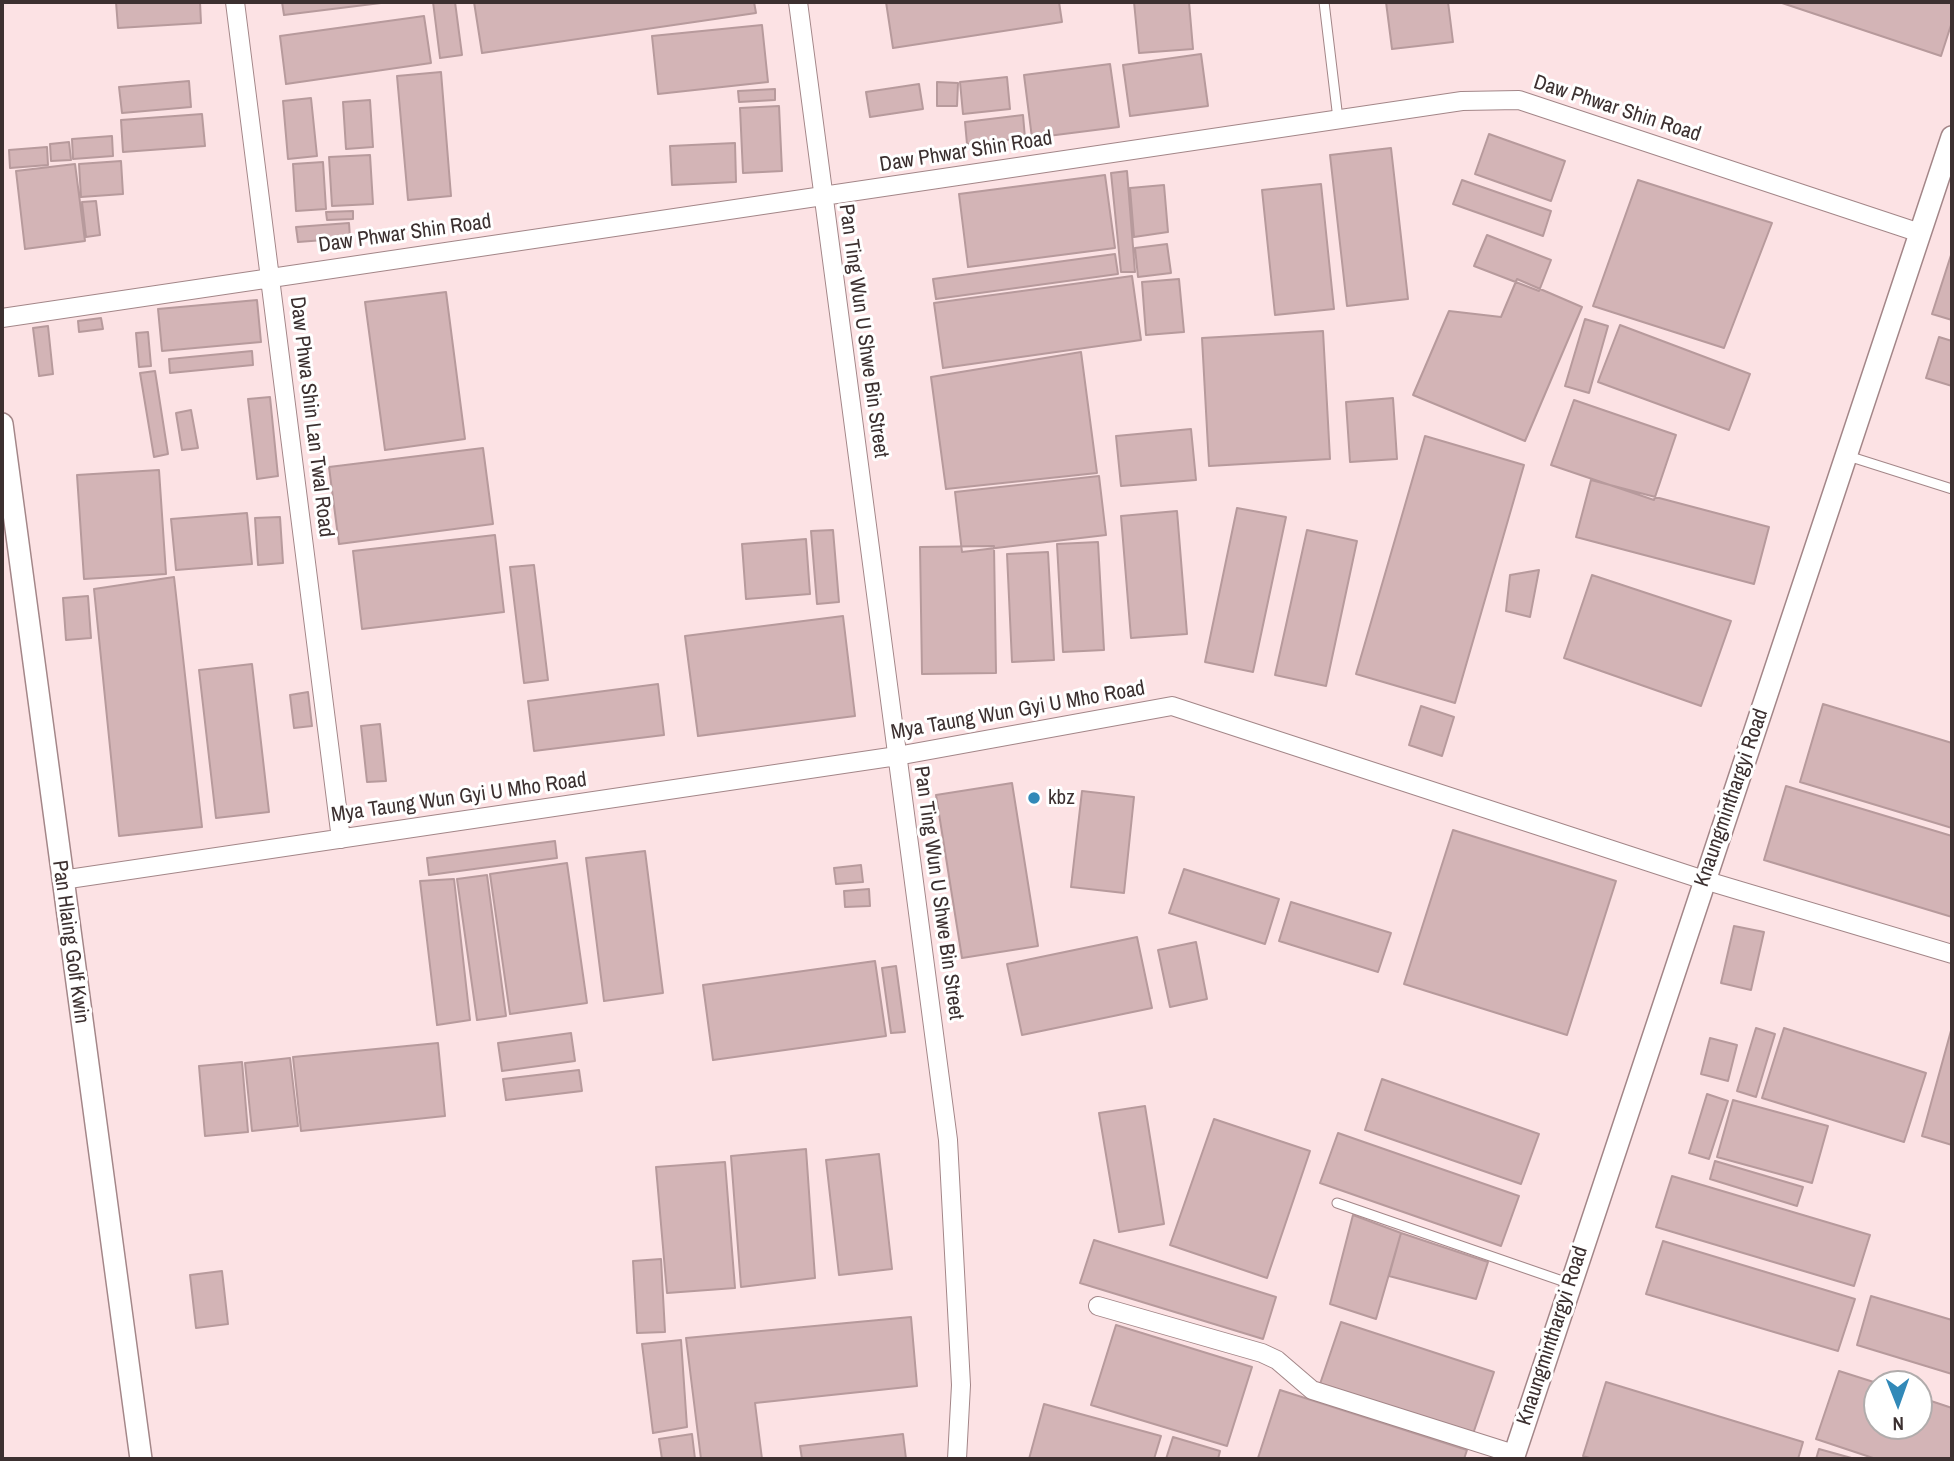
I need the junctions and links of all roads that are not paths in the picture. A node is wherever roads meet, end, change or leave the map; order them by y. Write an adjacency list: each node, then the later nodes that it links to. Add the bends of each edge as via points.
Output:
1 (235, 2): 8 (street, Daw Phwa Shin Lan Twal Road)
2 (798, 2): 6 (street, Pan Ting Wun U Shwe Bin Street)
3 (1324, 2): 4 (lane)
4 (1338, 119): 6 (street, Daw Phwar Shin Road); 7 (street, Daw Phwar Shin Road, via 1462,101 1519,100)
5 (1952, 137): 7 (street, Knaungminthargyi Road)
6 (822, 197): 8 (street, Daw Phwar Shin Road); 13 (street, Pan Ting Wun U Shwe Bin Street)
7 (1920, 233): 11 (street, Knaungminthargyi Road)
8 (270, 277): 9 (street, Daw Phwar Shin Road); 14 (street, Daw Phwa Shin Lan Twal Road)
9 (2, 318)
10 (2, 424): 15 (street, Pan Hlaing Golf Kwin)
11 (1848, 456): 12 (lane); 16 (street, Knaungminthargyi Road)
12 (1952, 489)
13 (897, 756): 14 (street, Mya Taung Wun Gyi U Mho Road); 16 (street, Mya Taung Wun Gyi U Mho Road, via 1171,706); 23 (street, Pan Ting Wun U Shwe Bin Street, via 948,1140 961,1385)
14 (341, 839): 15 (street, Mya Taung Wun Gyi U Mho Road)
15 (62, 880): 22 (street, Pan Hlaing Golf Kwin)
16 (1704, 880): 17 (street, Mya Taung Wun Gyi U Mho Road); 19 (street, Knaungminthargyi Road)
17 (1952, 954)
18 (1337, 1203): 19 (lane)
19 (1571, 1284): 21 (street, Knaungminthargyi Road)
20 (1098, 1306): 21 (street, via 1262,1353 1312,1390)
21 (1513, 1457)
22 (141, 1459)
23 (957, 1459)

